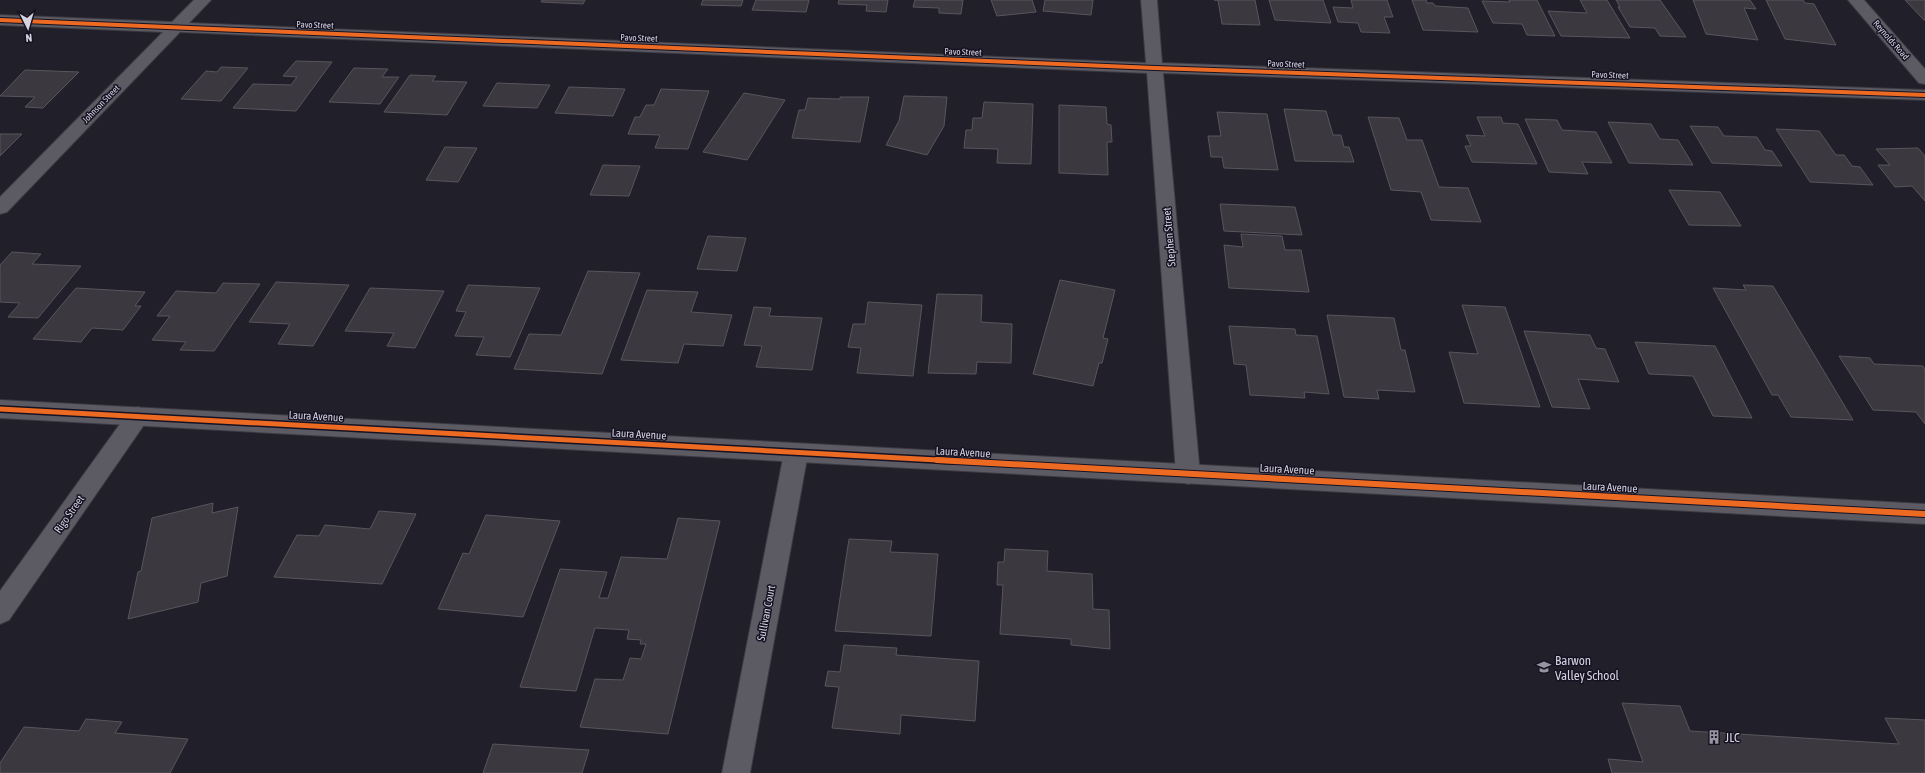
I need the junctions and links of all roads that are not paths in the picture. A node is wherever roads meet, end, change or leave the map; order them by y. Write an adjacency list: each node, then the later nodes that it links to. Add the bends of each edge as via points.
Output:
1 (203, 0): 5 (street, Johnson Street)
2 (1149, 0): 6 (street, Stephen Street)
3 (1856, 0): 7 (street, Reynolds Road)
4 (0, 20): 5 (street, Pavo Street)
5 (176, 27): 6 (street, Pavo Street); 9 (street, Johnson Street)
6 (1155, 68): 8 (street, Pavo Street); 13 (street, Stephen Street)
7 (1925, 79)
8 (1925, 94)
9 (0, 208)
10 (0, 409): 11 (street, Laura Avenue)
11 (138, 416): 12 (street, Laura Avenue); 15 (street, Rigo Street)
12 (796, 453): 13 (street, Laura Avenue); 16 (street, Sullivan Court)
13 (1188, 474): 14 (street, Laura Avenue)
14 (1925, 514)
15 (0, 612)
16 (736, 773)

